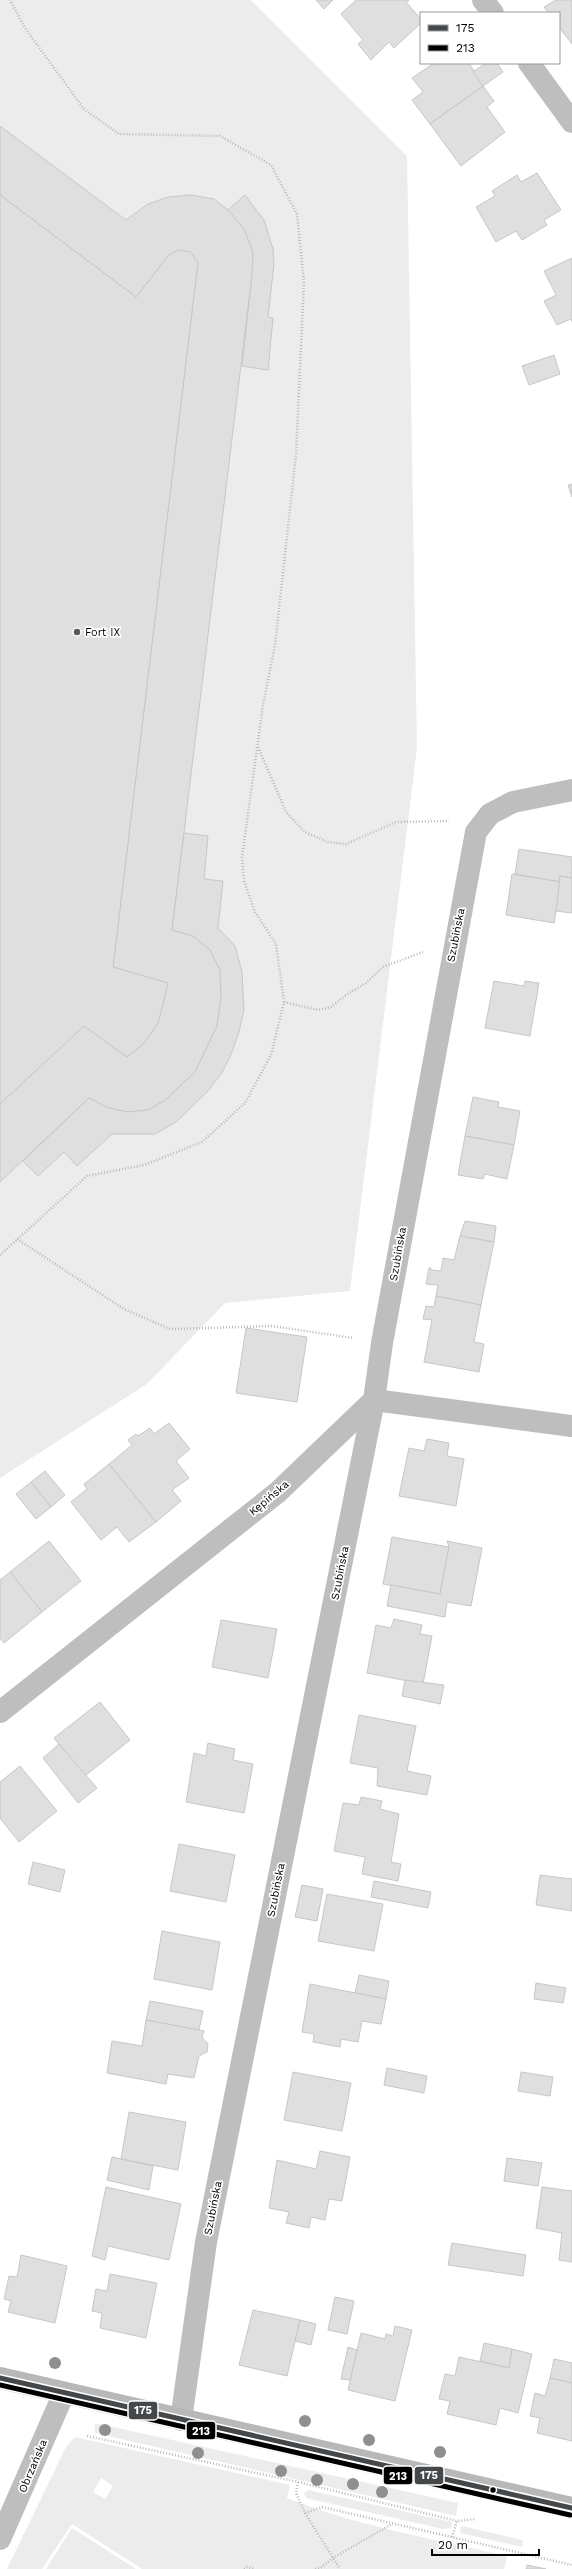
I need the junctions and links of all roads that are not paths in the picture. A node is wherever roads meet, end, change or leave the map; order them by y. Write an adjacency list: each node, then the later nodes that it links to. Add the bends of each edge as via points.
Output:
1 (483, 0): 2 (street)
2 (492, 12)
3 (531, 64): 4 (street)
4 (571, 118)
5 (572, 790): 6 (street, Szubińska, via 513,802 490,814 476,832 382,1343)
6 (374, 1400): 7 (street); 8 (street, Kępińska, via 278,1492); 11 (street, Szubińska, via 206,2242)
7 (572, 1426)
8 (0, 1712)
9 (0, 2378): 10 (street)
10 (64, 2393): 11 (street); 13 (street, Obrzańska)
11 (181, 2420): 12 (street)
12 (572, 2508)
13 (0, 2539)

